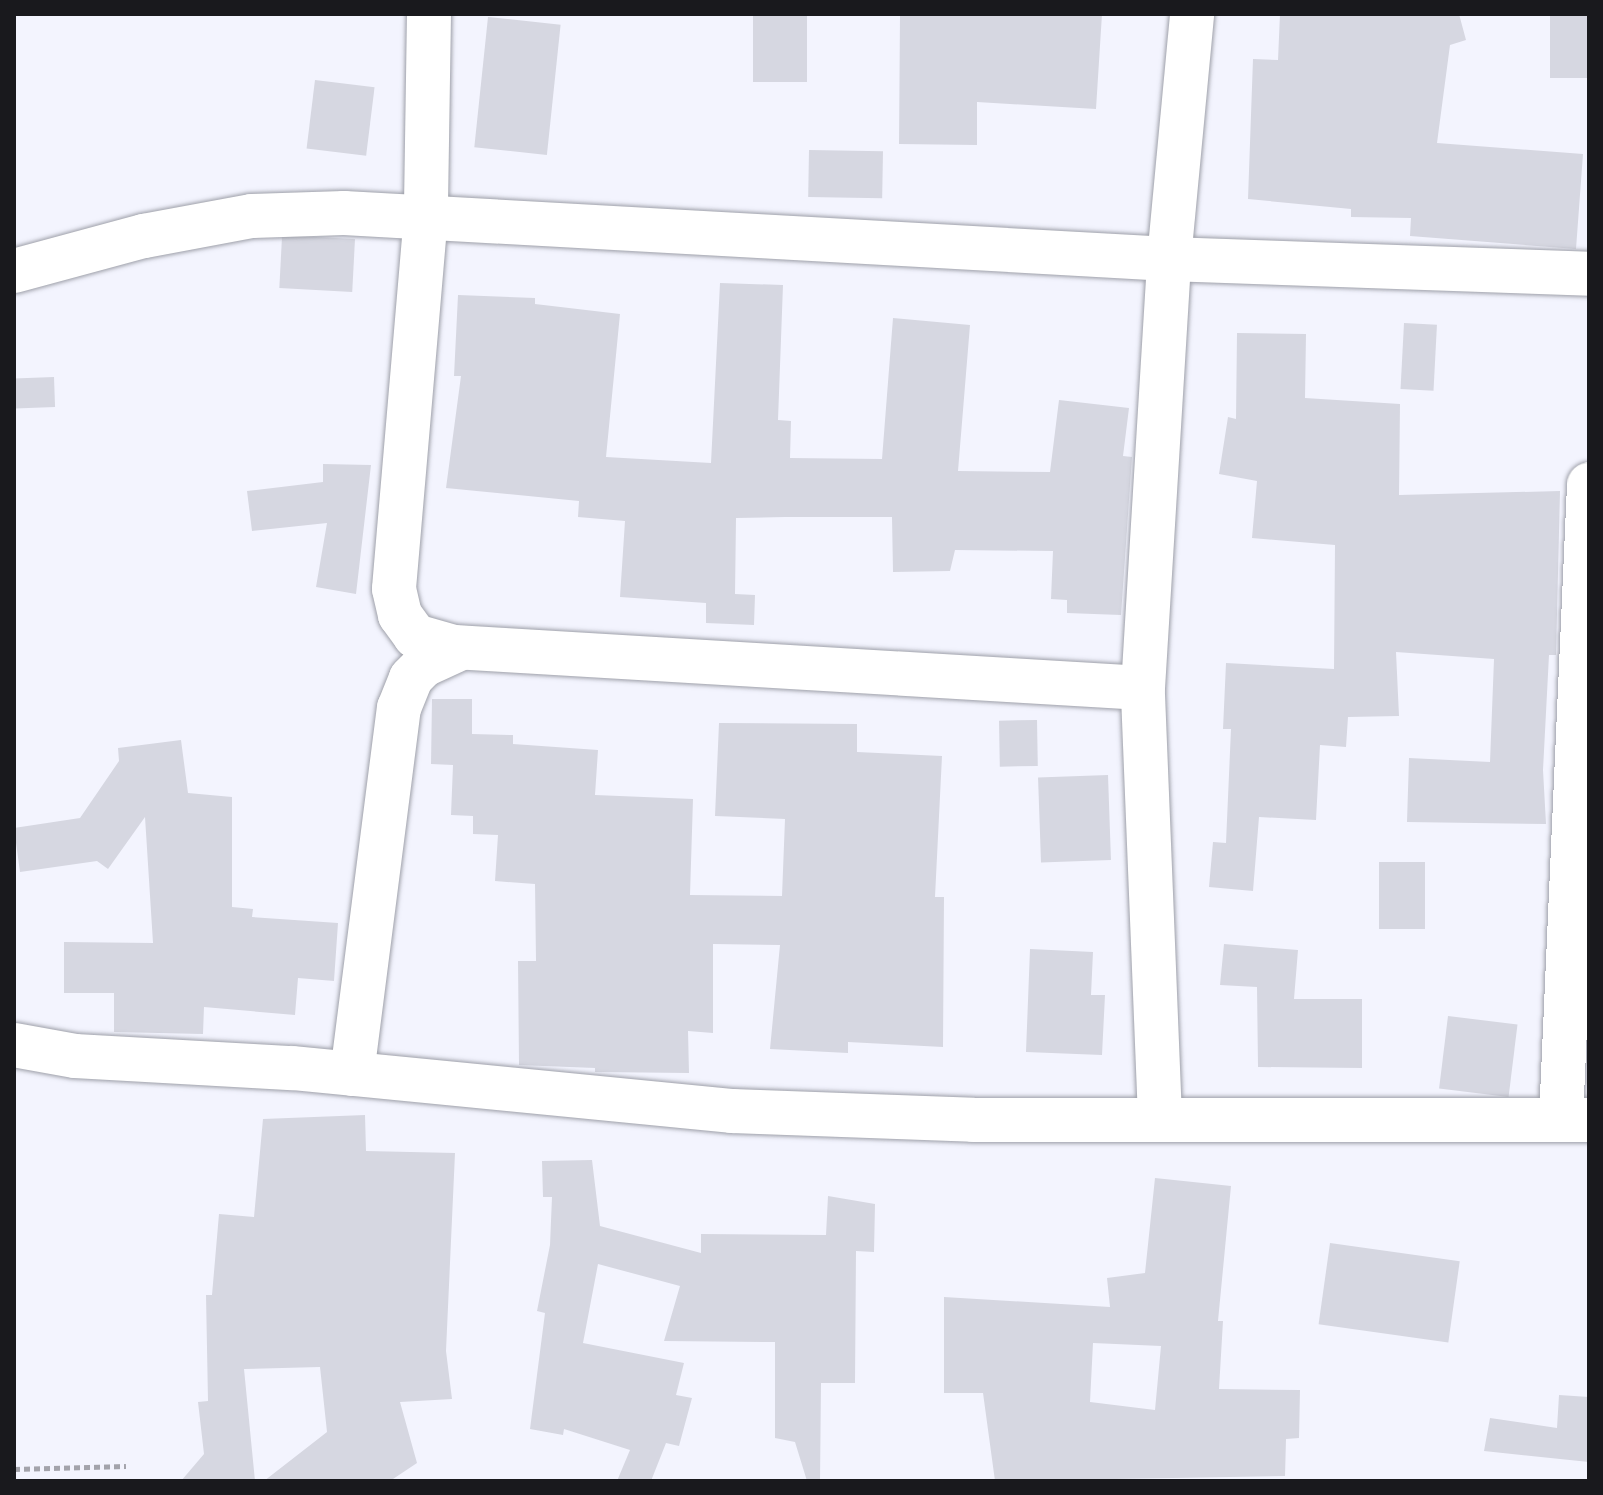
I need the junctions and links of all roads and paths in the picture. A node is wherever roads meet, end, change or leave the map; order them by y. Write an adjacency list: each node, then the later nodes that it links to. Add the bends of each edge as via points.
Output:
1 (429, 14): 3 (street)
2 (1192, 14): 4 (street)
3 (426, 215): 4 (street); 5 (street, via 252,216 144,236); 8 (street, via 394,589 400,615 415,636)
4 (1169, 259): 6 (street); 9 (street)
5 (14, 271)
6 (1589, 274)
7 (1589, 485): 13 (street)
8 (461, 648): 9 (street); 11 (street, via 424,665 411,678 399,708)
9 (1143, 688): 12 (street)
10 (14, 1045): 11 (street, via 75,1056)
11 (352, 1074): 12 (street, via 732,1111 973,1120)
12 (1160, 1118): 13 (street)
13 (1575, 1119)
14 (126, 1466): 15 (path)
15 (14, 1469)

